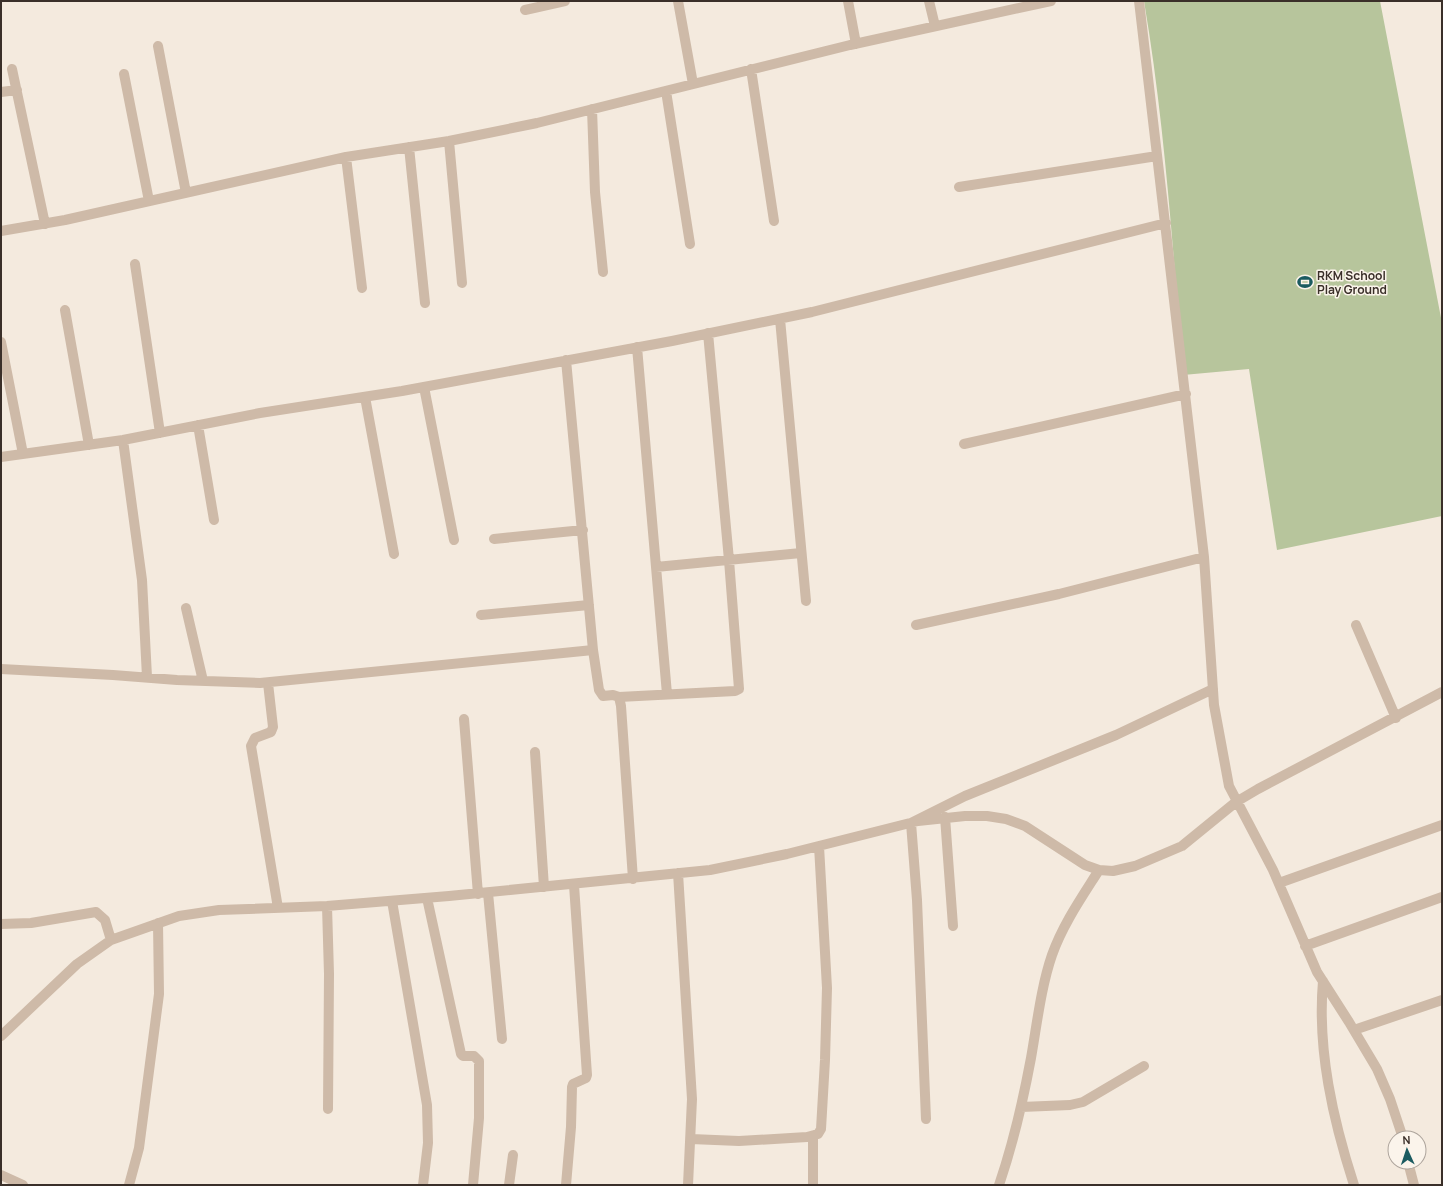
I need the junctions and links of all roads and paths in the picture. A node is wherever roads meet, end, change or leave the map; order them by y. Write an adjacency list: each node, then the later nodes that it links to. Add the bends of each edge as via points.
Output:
1 (565, 1): 7 (street)
2 (678, 1): 14 (street)
3 (848, 1): 9 (street)
4 (929, 1): 8 (street)
5 (1051, 1): 8 (street)
6 (1139, 1): 21 (street)
7 (525, 10)
8 (935, 26): 9 (street)
9 (856, 44): 12 (street)
10 (158, 46): 24 (street)
11 (12, 69): 15 (street)
12 (751, 69): 14 (street); 26 (street)
13 (124, 74): 25 (street)
14 (693, 84): 16 (street)
15 (16, 90): 17 (street); 28 (street)
16 (666, 91): 18 (street); 30 (street)
17 (1, 92)
18 (592, 109): 19 (street); 32 (street, via 595,192)
19 (449, 141): 20 (street); 33 (street)
20 (409, 147): 22 (street); 35 (street)
21 (1158, 156): 23 (street); 27 (street)
22 (346, 157): 24 (street); 34 (street)
23 (959, 187)
24 (186, 193): 25 (street)
25 (149, 201): 28 (street)
26 (774, 221)
27 (1166, 223): 37 (street); 43 (street)
28 (45, 224): 29 (street)
29 (1, 231)
30 (690, 244)
31 (135, 264): 46 (street)
32 (603, 272)
33 (462, 284)
34 (362, 288)
35 (425, 303)
36 (65, 310): 49 (street)
37 (780, 319): 38 (street); 56 (street)
38 (708, 333): 40 (street); 59 (street)
39 (1, 342): 50 (street)
40 (637, 347): 41 (street); 60 (street)
41 (566, 360): 42 (street); 53 (street)
42 (424, 387): 44 (street); 55 (street)
43 (1186, 394): 48 (street); 58 (street)
44 (365, 397): 45 (street); 57 (street)
45 (198, 425): 46 (street); 52 (street)
46 (160, 433): 47 (street)
47 (123, 440): 49 (street); 69 (street, via 142,580)
48 (964, 444)
49 (89, 445): 50 (street)
50 (23, 454): 51 (street)
51 (1, 457)
52 (214, 520)
53 (583, 530): 54 (street); 62 (street)
54 (494, 539)
55 (454, 540)
56 (801, 552): 59 (street); 61 (street)
57 (394, 554)
58 (1204, 557): 65 (street, via 1059,594); 72 (street)
59 (729, 560): 60 (street); 74 (street, via 739,689)
60 (656, 567): 74 (street)
61 (806, 600)
62 (589, 605): 64 (street); 67 (street)
63 (186, 608): 70 (street)
64 (480, 615)
65 (916, 625)
66 (1356, 625): 76 (street)
67 (593, 650): 71 (street); 75 (street, via 600,694)
68 (1, 669): 69 (street)
69 (147, 677): 70 (street)
70 (203, 681): 71 (street)
71 (268, 683): 95 (street, via 273,727 271,732 255,738 251,746)
72 (1213, 689): 79 (street, via 1224,764); 81 (street, via 1116,735 965,796)
73 (1442, 692): 76 (street)
74 (667, 694): 75 (street)
75 (619, 697): 86 (street, via 622,706)
76 (1396, 718): 79 (street, via 1326,752)
77 (464, 719): 90 (street)
78 (534, 752): 89 (street)
79 (1236, 802): 84 (street, via 1182,846 1135,866 1113,871); 87 (street, via 1258,839)
80 (945, 817): 81 (street); 84 (street, via 987,816 1006,819 1025,826 1085,865); 98 (street)
81 (911, 823): 83 (street); 109 (street, via 917,900)
82 (1442, 825): 87 (street)
83 (818, 846): 85 (street, via 744,864); 111 (street, via 826,951 826,1035 821,1129)
84 (1099, 870): 107 (street, via 1065,926 1052,955)
85 (678, 873): 86 (street); 112 (street, via 690,1046)
86 (633, 878): 88 (street)
87 (1279, 883): 100 (street)
88 (574, 884): 89 (street); 121 (street, via 587,1075 572,1087)
89 (544, 887): 90 (street)
90 (483, 893): 92 (street); 105 (street)
91 (1442, 897): 100 (street)
92 (427, 898): 93 (street); 119 (street, via 461,1054 474,1056 479,1061 479,1118)
93 (392, 901): 94 (street); 118 (street, via 427,1105 428,1143)
94 (327, 906): 95 (street); 108 (street)
95 (278, 908): 96 (street, via 219,910 179,916)
96 (158, 923): 99 (street); 117 (street, via 159,994 139,1148)
97 (1, 924): 99 (street, via 31,923 96,912 105,920)
98 (953, 926)
99 (111, 940): 104 (street, via 77,964)
100 (1305, 946): 101 (street)
101 (1323, 981): 103 (street); 125 (street, via 1320,1010 1333,1112)
102 (1442, 1000): 103 (street)
103 (1354, 1030): 110 (street, via 1377,1069)
104 (1, 1036)
105 (502, 1039)
106 (1144, 1066): 107 (street, via 1082,1102 1070,1105)
107 (1021, 1107): 124 (street)
108 (328, 1110)
109 (926, 1119)
110 (1400, 1130)
111 (813, 1136): 112 (street, via 739,1141); 123 (street)
112 (691, 1139): 122 (street)
113 (513, 1156): 120 (street)
114 (1410, 1170): 126 (street)
115 (1, 1175): 116 (street)
116 (23, 1185)
117 (129, 1185)
118 (423, 1185)
119 (474, 1185)
120 (509, 1185)
121 (566, 1185)
122 (688, 1185)
123 (813, 1185)
124 (999, 1185)
125 (1354, 1185)
126 (1414, 1185)

